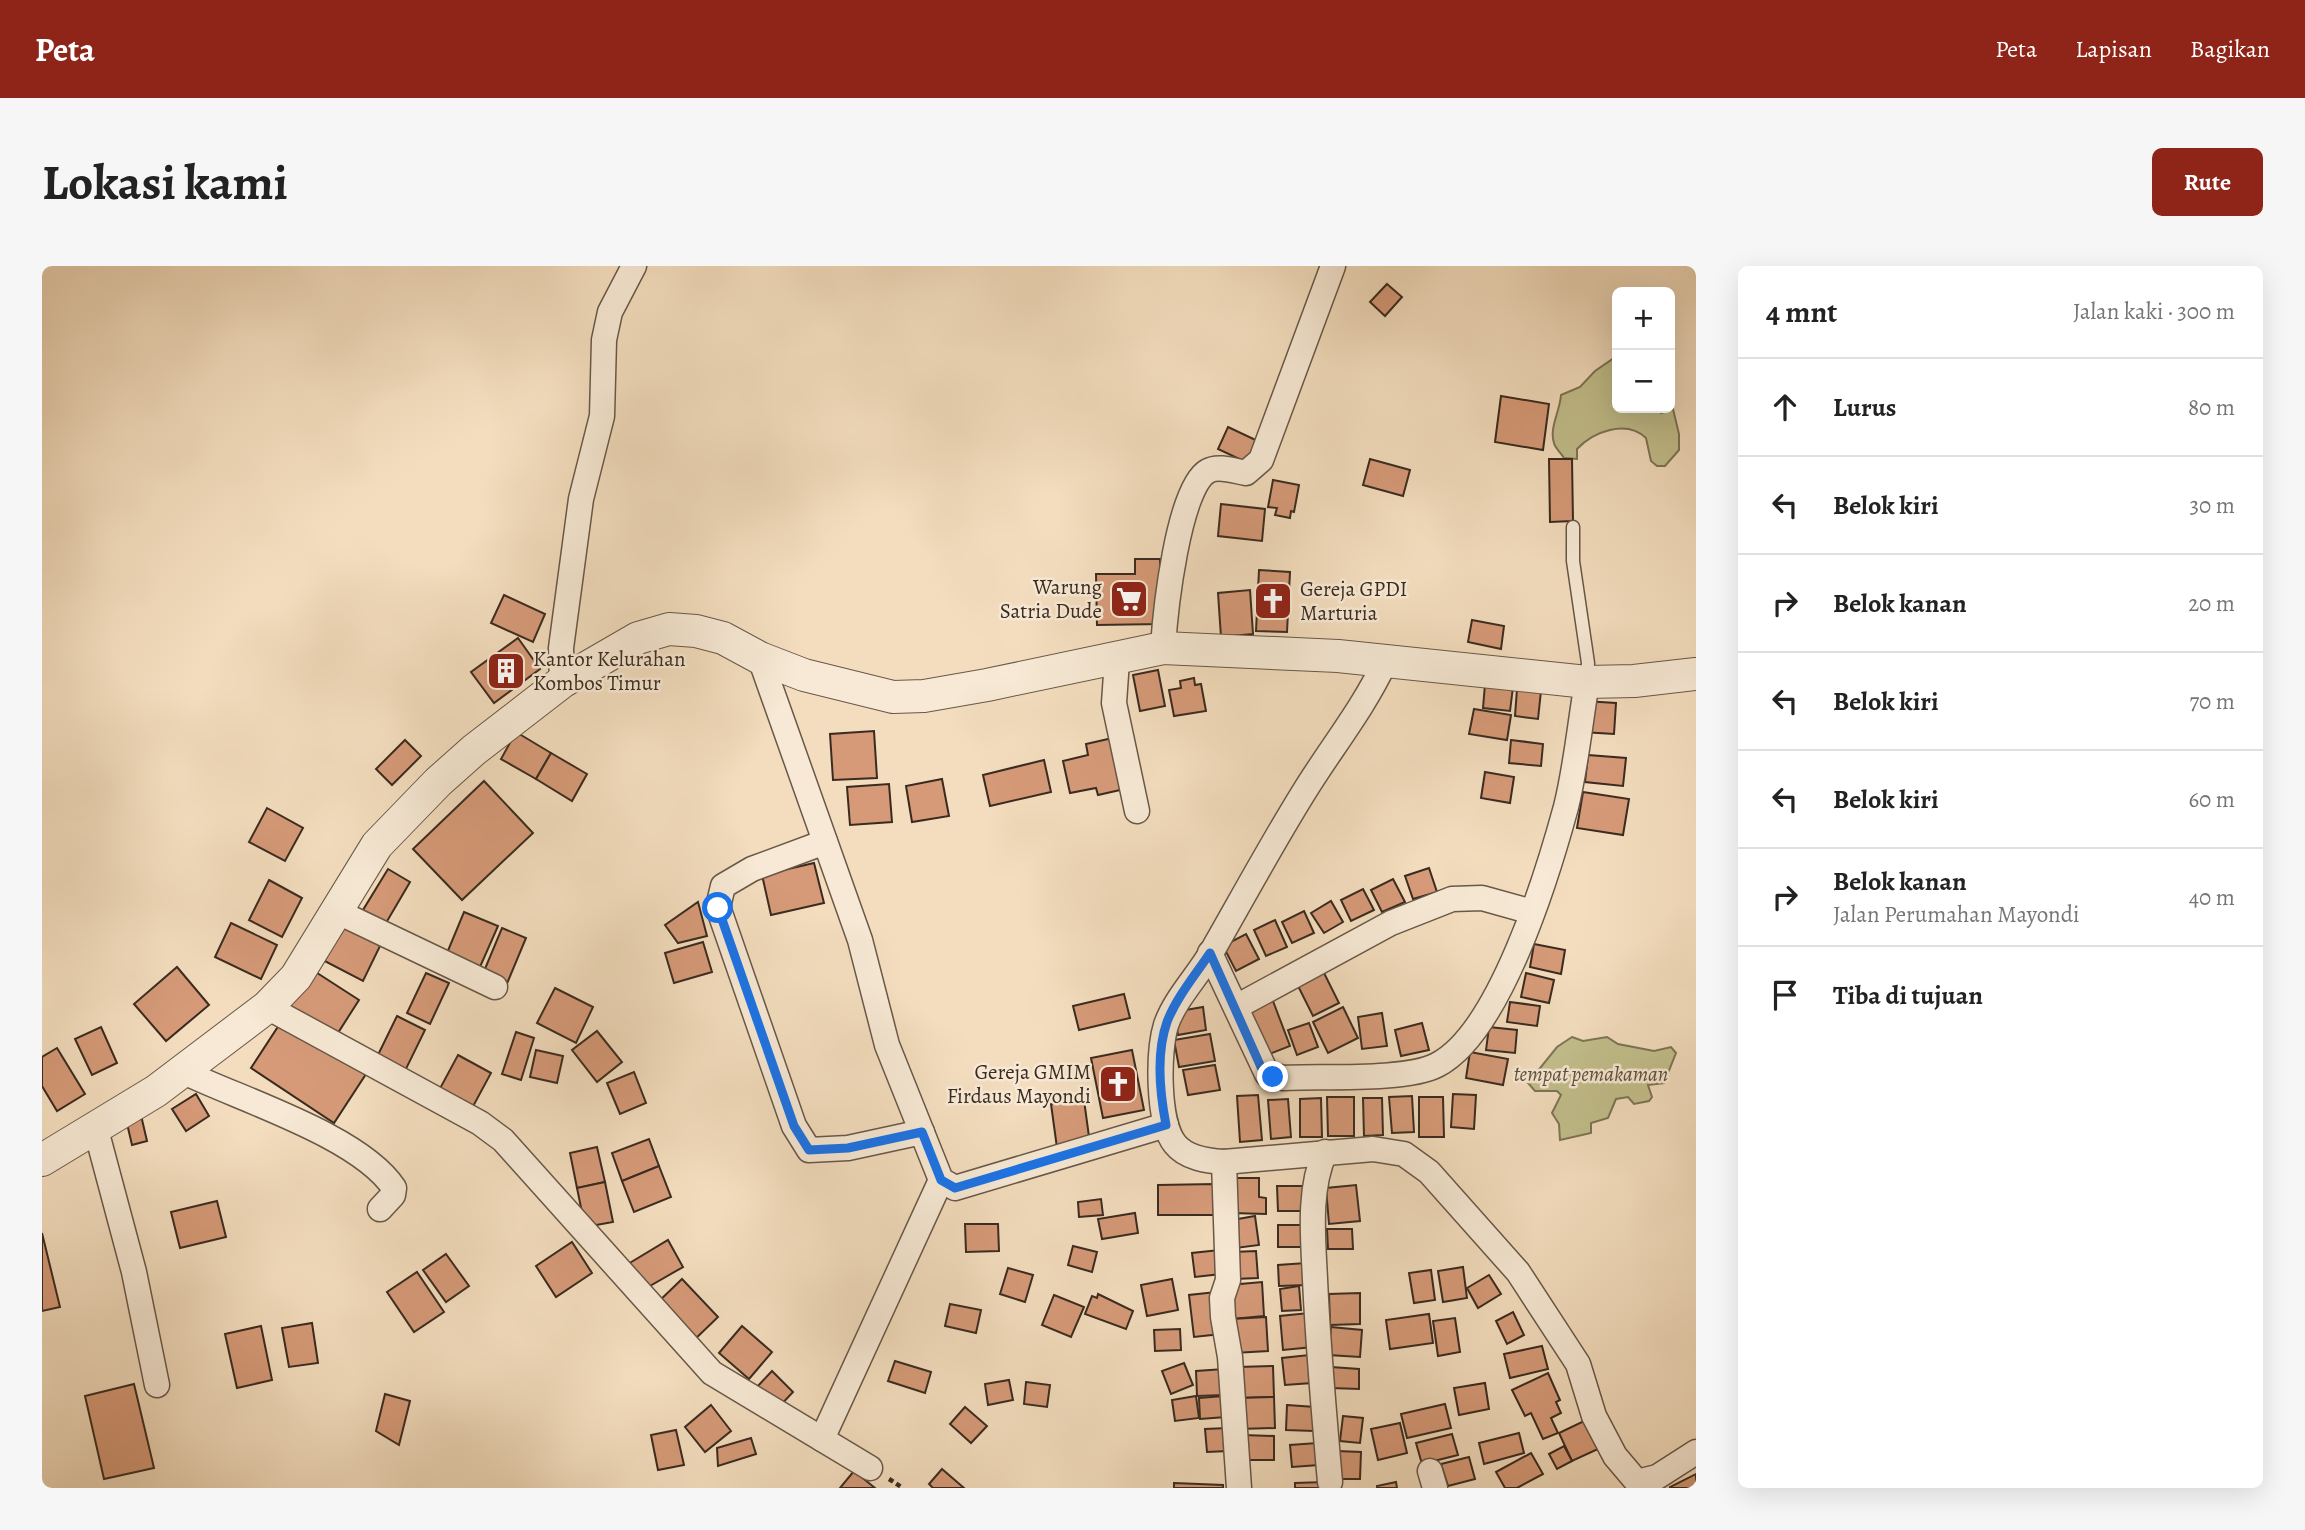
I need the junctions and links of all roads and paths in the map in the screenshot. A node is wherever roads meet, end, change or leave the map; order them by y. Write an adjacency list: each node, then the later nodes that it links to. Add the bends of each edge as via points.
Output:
1 (634, 266): 10 (street, via 610,312 604,340 603,416 581,499 561,648)
2 (1333, 266): 4 (street, via 1261,460 1246,473 1214,468 1193,490 1169,575)
3 (1573, 527): 9 (lane)
4 (1163, 648): 6 (street); 7 (street, via 1270,651)
5 (760, 658): 6 (street, via 804,675 893,697 924,696); 10 (street, via 723,638 669,629 638,638); 12 (street)
6 (1116, 660): 11 (street, via 1114,702)
7 (1385, 662): 9 (street); 15 (street)
8 (1696, 674): 9 (street)
9 (1587, 681): 14 (street, via 1566,806)
10 (562, 682): 13 (street, via 430,790 377,845)
11 (1137, 811)
12 (825, 842): 22 (street, via 860,940 887,1045); 22 (street, via 752,869 723,886 718,908 794,1126 809,1150 848,1148)
13 (336, 911): 16 (street); 17 (street, via 296,977)
14 (1532, 912): 18 (street, via 1482,898 1451,899 1391,923); 18 (street, via 1511,967 1486,1012 1459,1047 1437,1065 1407,1073 1273,1077 1261,1067)
15 (1210, 953): 18 (street); 20 (street, via 1164,1032 1161,1065)
16 (495, 987)
17 (267, 1007): 19 (street); 29 (street, via 480,1123 503,1140 712,1373)
18 (1236, 1007)
19 (184, 1072): 21 (street); 27 (street, via 272,1108 357,1155 394,1188)
20 (1166, 1125): 25 (street, via 1176,1145 1187,1153); 26 (street, via 955,1188)
21 (95, 1126): 24 (street); 28 (street, via 134,1272)
22 (922, 1132): 26 (street)
23 (1325, 1152): 25 (street); 32 (street, via 1317,1175 1313,1244); 33 (street, via 1396,1151 1429,1172 1518,1272 1578,1364 1594,1416)
24 (42, 1160)
25 (1224, 1162): 34 (street, via 1227,1280 1223,1317)
26 (941, 1180): 29 (street)
27 (380, 1209)
28 (157, 1385)
29 (822, 1439): 31 (street)
30 (1696, 1452): 33 (street)
31 (870, 1468)
32 (1330, 1482)
33 (1634, 1486)
34 (1239, 1488)

